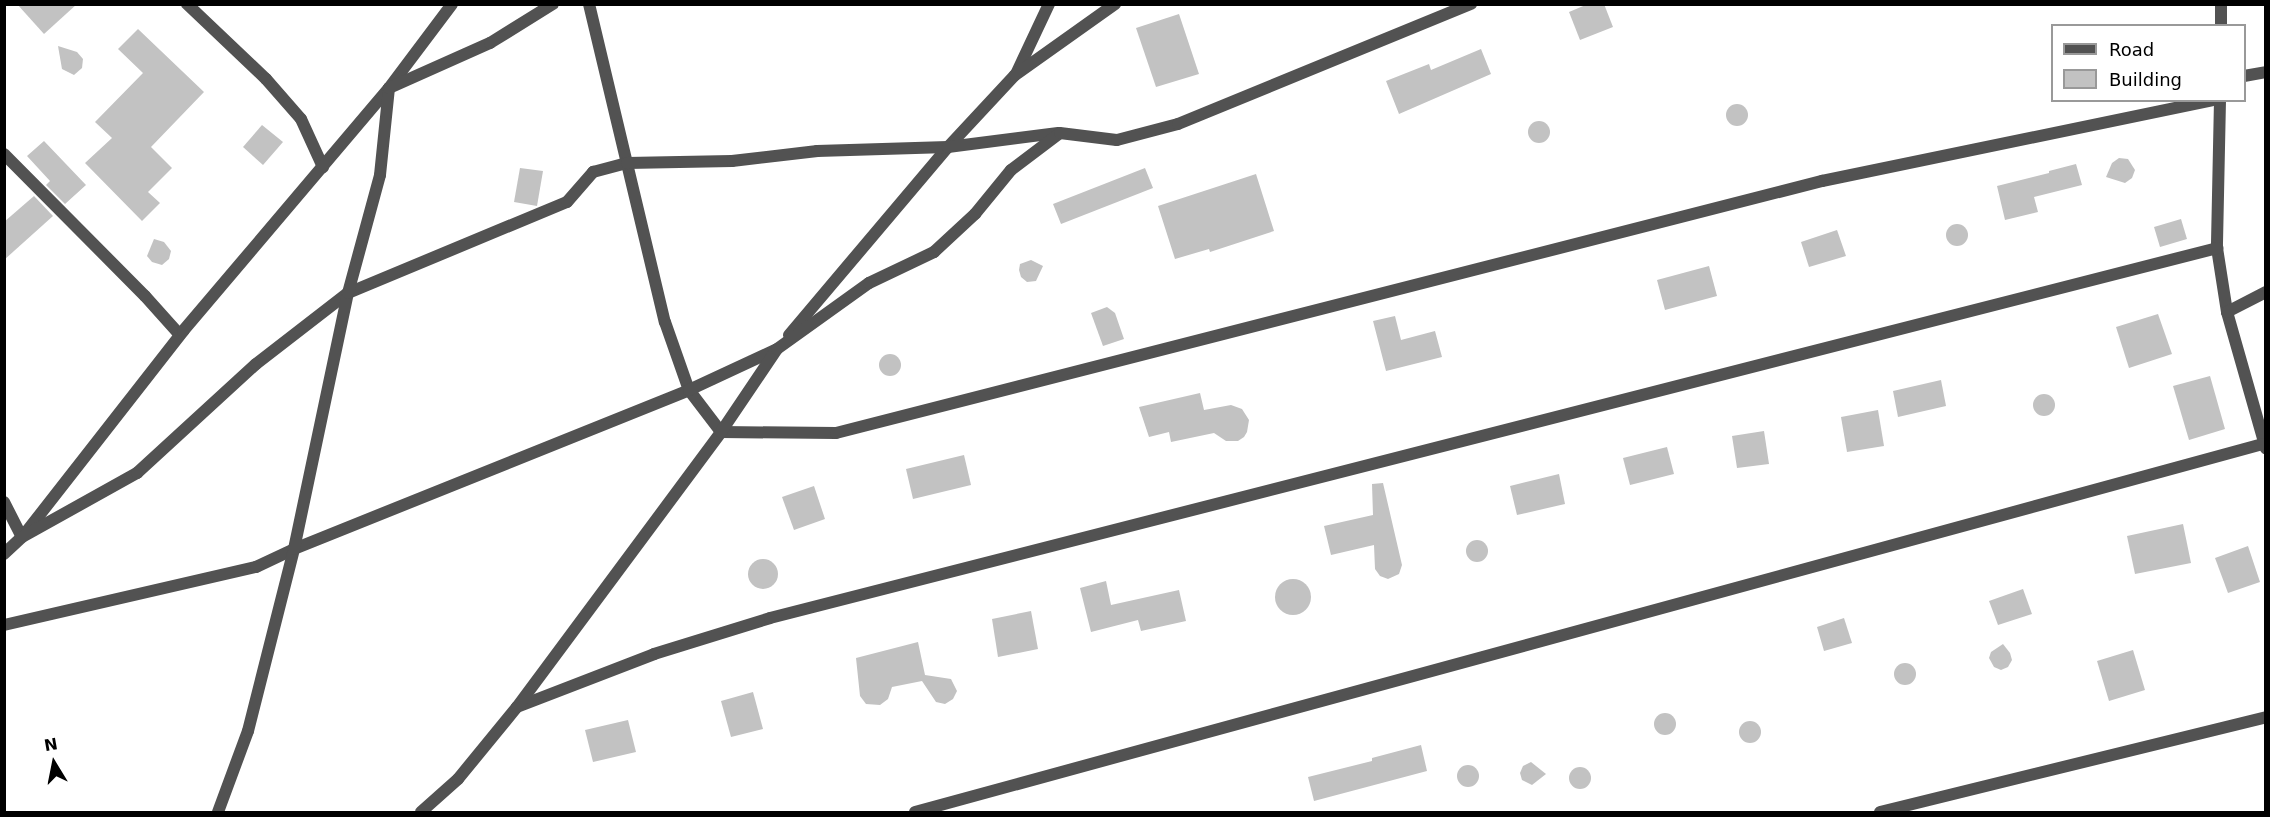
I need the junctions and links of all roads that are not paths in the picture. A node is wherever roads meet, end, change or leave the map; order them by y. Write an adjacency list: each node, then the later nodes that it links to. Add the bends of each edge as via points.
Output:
1 (187, 4): 20 (street, via 266,79 301,120)
2 (452, 4): 13 (street)
3 (553, 4): 13 (street, via 490,43)
4 (589, 4): 19 (street)
5 (1050, 4): 11 (street)
6 (1116, 4): 11 (street)
7 (1471, 4): 16 (street, via 1178,124 1117,140)
8 (2221, 4): 9 (street)
9 (2221, 24)
10 (2265, 72): 12 (street)
11 (1015, 75): 17 (street)
12 (2246, 76)
13 (389, 88): 20 (street); 23 (street, via 380,175)
14 (2202, 102): 28 (street, via 1822,181 836,433)
15 (2220, 102): 21 (street)
16 (1060, 133): 17 (street); 26 (street, via 1011,170 975,214 934,252 869,283)
17 (948, 147): 19 (street, via 817,151 732,161); 26 (street)
18 (4, 154): 25 (street)
19 (627, 163): 23 (street, via 592,172 567,202); 27 (street, via 665,322)
20 (323, 167): 25 (street)
21 (2217, 248): 24 (street); 35 (street, via 770,618 654,654)
22 (2265, 292): 24 (street)
23 (348, 293): 31 (street, via 256,364 137,473); 32 (street)
24 (2227, 312): 29 (street)
25 (180, 335): 31 (street)
26 (777, 349): 27 (street); 28 (street)
27 (689, 390): 28 (street); 32 (street)
28 (720, 432): 35 (street)
29 (2264, 447): 39 (street)
30 (4, 502): 31 (street)
31 (22, 537): 33 (street)
32 (294, 549): 34 (street, via 256,567); 37 (street, via 248,731)
33 (4, 554)
34 (4, 625)
35 (517, 707): 38 (street, via 458,778)
36 (2265, 717): 40 (street)
37 (218, 813)
38 (421, 813)
39 (915, 813)
40 (1881, 813)

